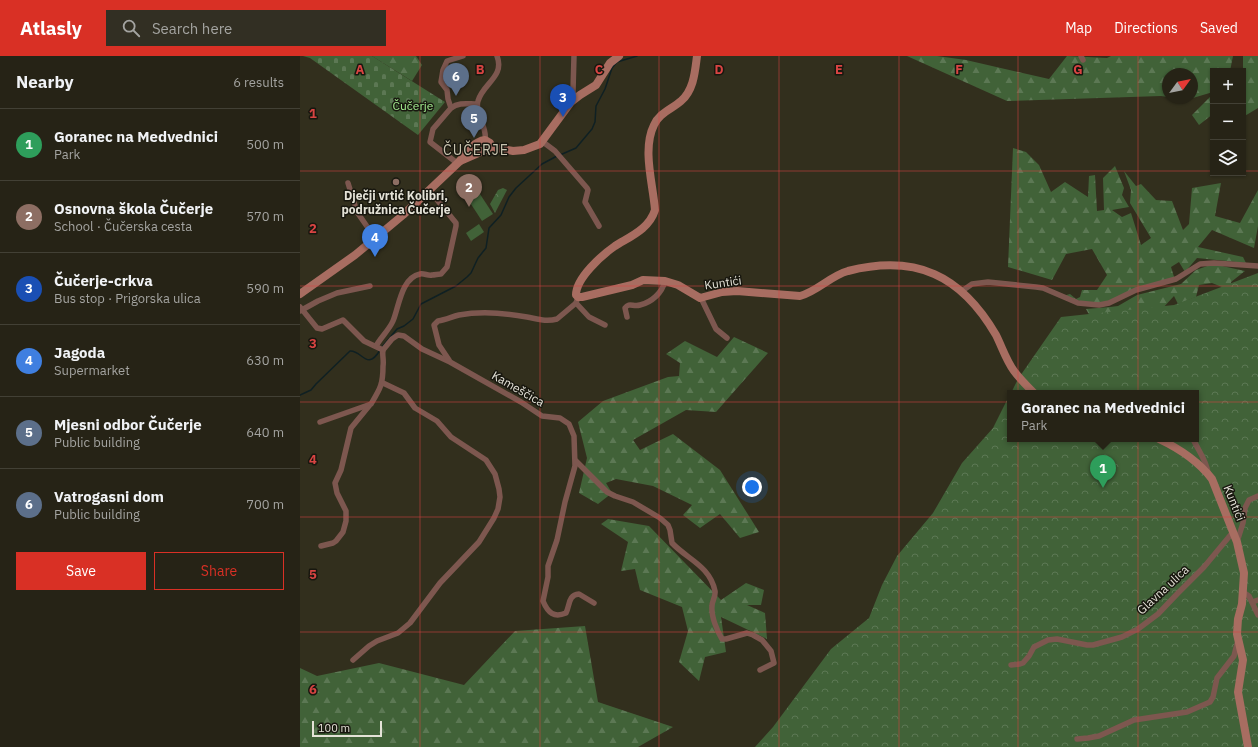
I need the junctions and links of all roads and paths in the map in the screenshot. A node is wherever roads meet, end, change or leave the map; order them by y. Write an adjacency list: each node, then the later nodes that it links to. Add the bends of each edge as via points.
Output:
1 (463, 56): 8 (street, via 447,61 443,70 441,82 447,90)
2 (497, 56): 7 (street, via 498,73 480,93)
3 (574, 56): 6 (street)
4 (697, 56): 23 (street, via 693,82 688,93 683,100 664,112 654,125 649,152 655,210 652,217 642,230 614,247 585,274 576,292)
5 (616, 58): 6 (street, via 596,85)
6 (574, 99): 10 (street)
7 (477, 104): 8 (street, via 458,104); 9 (street, via 486,134)
8 (451, 108): 12 (street, via 433,129 430,142)
9 (485, 140): 11 (street); 12 (street, via 470,149)
10 (543, 142): 11 (street, via 524,150 513,151); 15 (street, via 559,155 587,188 585,202)
11 (492, 147): 12 (street)
12 (458, 162): 14 (street)
13 (348, 183): 16 (street, via 357,212)
14 (430, 190): 16 (street); 28 (street, via 456,223 446,267 441,274 420,274 405,286)
15 (600, 226)
16 (375, 238): 21 (street)
17 (1258, 266): 20 (street, via 1200,264 1176,279 1136,290 1099,305 1078,303 1044,288 988,282 972,284)
18 (665, 281): 22 (street, Kuntići); 23 (street, Kuntići, via 643,280); 25 (street, via 662,290 651,300 640,305 626,306)
19 (370, 286): 24 (street, via 333,294)
20 (962, 291): 22 (street, Kuntići, via 918,268 881,266 842,273 817,289 800,296 737,291); 31 (street, Kuntići, via 984,317 1013,370)
21 (300, 294)
22 (701, 298): 27 (street, via 716,329)
23 (577, 300): 26 (street, via 589,317); 29 (street, Kameščica, via 557,319 549,321 497,313 467,314 438,321 434,329 438,345)
24 (301, 309): 28 (street, via 317,328 322,329 343,320 364,341)
25 (627, 317)
26 (605, 326)
27 (727, 338)
28 (380, 348): 29 (street, Kameščica, via 400,335); 30 (street, via 384,359)
29 (450, 362): 36 (street, Kameščica, via 542,416 560,418 570,424 574,436)
30 (383, 383): 32 (street); 47 (street, via 404,393 415,408 437,421 451,437 486,460 495,474 500,497 494,518 479,542 440,583 410,623 398,633 368,646)
31 (1031, 390)
32 (370, 404): 33 (street); 41 (street, via 351,428 341,470 335,483 346,512 343,532 333,543)
33 (320, 422)
34 (1164, 442): 37 (street, Kuntići)
35 (1194, 442): 37 (street, Kuntići)
36 (576, 461): 44 (street, Kameščica, via 548,566 543,601 555,616 566,613 571,597 575,594); 49 (street, via 607,492 633,502 668,525 672,543 700,564 712,582 715,592 713,614 722,639 747,634 762,640 771,651 774,663)
37 (1208, 473): 39 (street, Kuntići)
38 (1258, 496): 40 (street, via 1249,500 1245,508)
39 (1233, 532): 40 (street, Kuntići); 48 (street, Glavna ulica, via 1204,567 1158,614 1138,629 1122,637 1093,645 1048,640 1034,647 1023,663)
40 (1237, 542): 42 (street, via 1244,572)
41 (321, 546)
42 (1243, 592): 43 (street); 46 (street, via 1238,620)
43 (1255, 601): 45 (street)
44 (594, 603)
45 (1258, 615)
46 (1239, 643): 50 (street, via 1234,656 1217,678 1210,702 1187,712 1138,719 1099,736); 51 (street, via 1243,660 1238,692)
47 (353, 660)
48 (1011, 666)
49 (760, 670)
50 (1077, 739)
51 (1248, 747)

